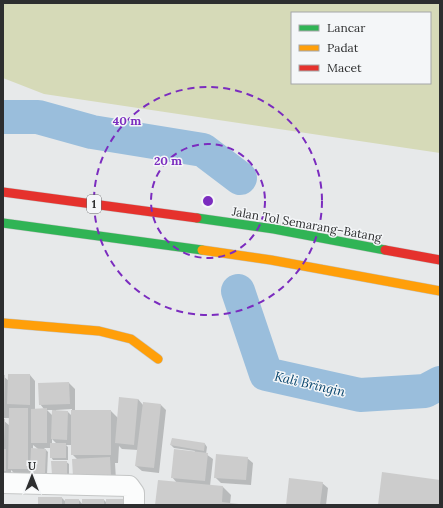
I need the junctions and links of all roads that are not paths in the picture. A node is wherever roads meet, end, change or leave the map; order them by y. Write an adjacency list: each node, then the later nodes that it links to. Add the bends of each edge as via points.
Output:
1 (3, 192): 3 (main road, Jalan Tol Semarang–Batang / 1, via 274,229)
2 (3, 223): 4 (main road, via 271,260)
3 (440, 260)
4 (440, 290)
5 (3, 323): 6 (main road, via 99,331 130,339)
6 (158, 359)
7 (3, 483): 8 (street, via 129,486 134,493)
8 (134, 505)

